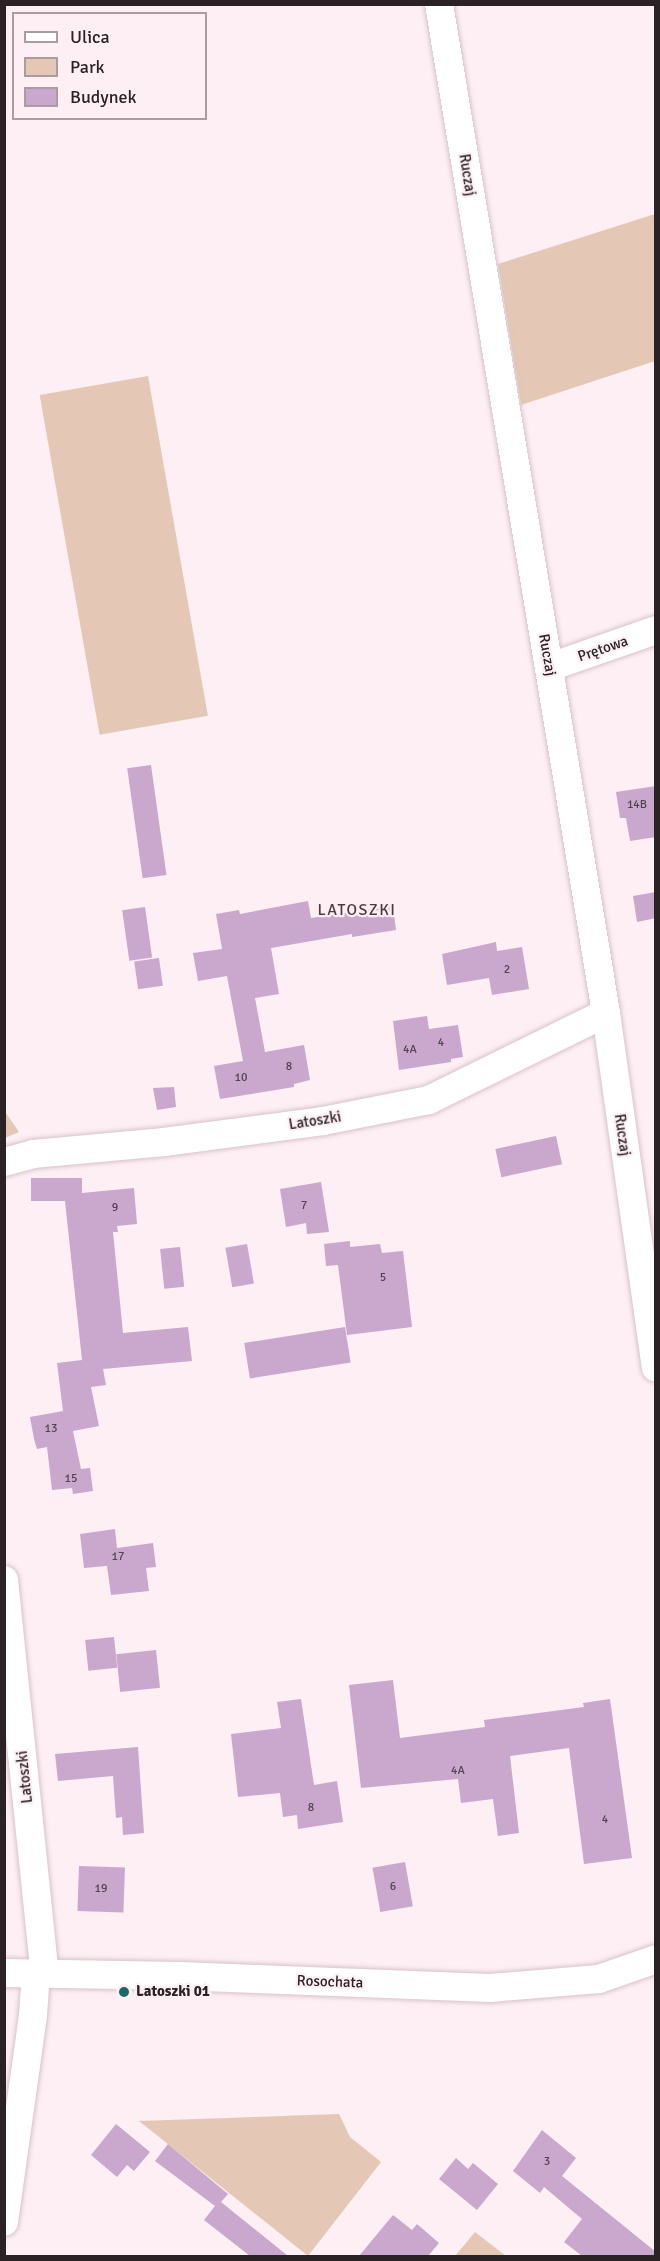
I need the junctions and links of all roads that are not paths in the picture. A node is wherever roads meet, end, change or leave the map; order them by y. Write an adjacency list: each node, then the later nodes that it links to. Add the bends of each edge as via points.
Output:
1 (439, 4): 3 (street, Ruczaj)
2 (656, 630): 3 (street, Prętowa)
3 (550, 667): 4 (street, Ruczaj)
4 (606, 1013): 5 (street, Latoszki, via 429,1100 323,1121 33,1154); 6 (street, Ruczaj)
5 (4, 1162)
6 (651, 1305): 7 (street, Ruczaj)
7 (656, 1367)
8 (4, 1580): 11 (street, Latoszki)
9 (654, 1960): 11 (street, Rosochata, via 599,1979 490,1988)
10 (4, 1973): 11 (street, Rosochata)
11 (40, 1973): 12 (street, Latoszki)
12 (4, 2222)

